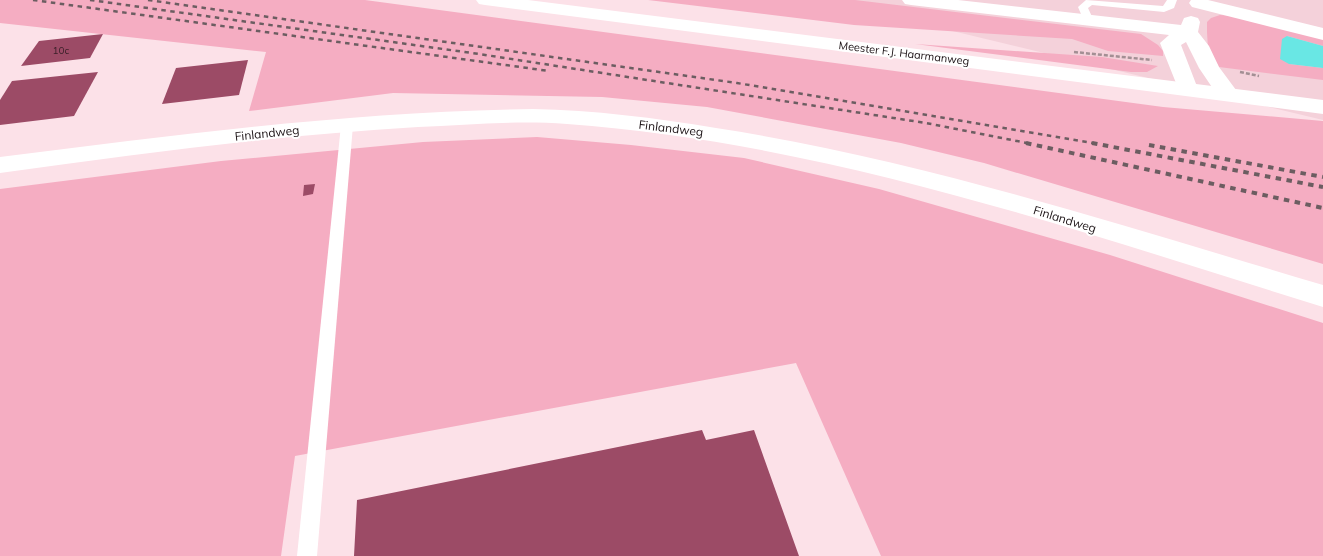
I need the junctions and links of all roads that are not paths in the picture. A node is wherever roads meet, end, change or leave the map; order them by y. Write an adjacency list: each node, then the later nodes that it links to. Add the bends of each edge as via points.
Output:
1 (485, 0): 8 (street, Meester F.J. Haarmanweg)
2 (910, 0): 5 (street)
3 (1172, 0): 5 (lane, via 1164,9 1090,2 1083,7)
4 (1198, 1): 6 (street); 7 (street)
5 (1089, 21): 6 (street)
6 (1188, 32): 8 (street, via 1170,43); 9 (street)
7 (1323, 34)
8 (1187, 90): 9 (street, Meester F.J. Haarmanweg)
9 (1228, 94): 10 (street, Meester F.J. Haarmanweg)
10 (1323, 107)
11 (347, 125): 12 (street, Finlandweg); 13 (street, Finlandweg, via 563,117 668,126 805,149 945,183); 14 (lane)
12 (0, 165)
13 (1323, 296)
14 (308, 556)

